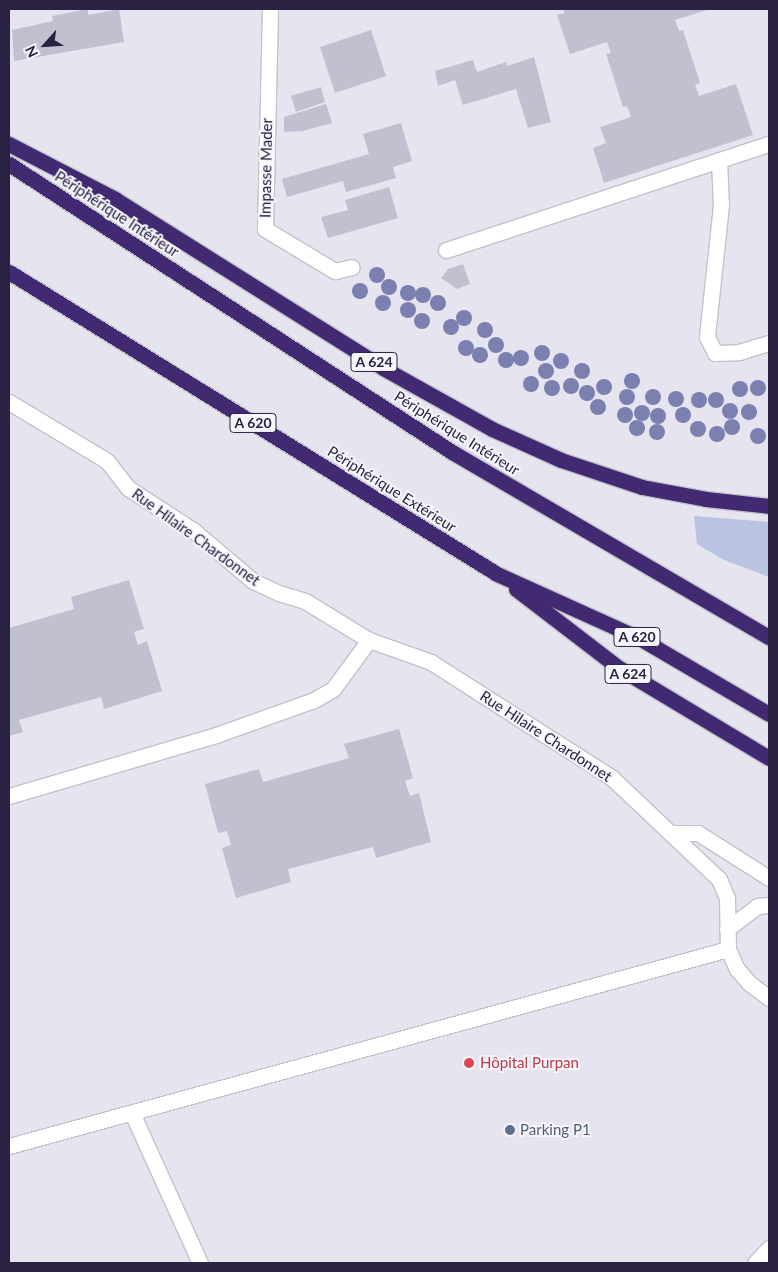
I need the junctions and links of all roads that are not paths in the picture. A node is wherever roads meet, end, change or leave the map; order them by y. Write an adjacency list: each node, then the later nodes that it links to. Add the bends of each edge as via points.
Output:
1 (270, 9): 7 (street, Impasse Mader, via 265,229 335,271)
2 (9, 144): 11 (highway, A 624, via 115,199 384,368 492,429 561,460 642,487)
3 (769, 144): 4 (street)
4 (719, 160): 6 (street); 9 (street, via 721,205 707,337 715,353 738,352)
5 (9, 164): 13 (highway, Périphérique Intérieur, via 452,452)
6 (446, 250)
7 (352, 267)
8 (9, 272): 12 (highway, Périphérique Extérieur / A 620)
9 (769, 343)
10 (9, 402): 14 (street, Rue Hilaire Chardonnet, via 107,461 128,488 194,531 253,581 305,601)
11 (769, 506)
12 (497, 574): 15 (highway, Périphérique Extérieur / A 620, via 641,639); 16 (highway, A 624, via 619,668)
13 (769, 636)
14 (369, 640): 17 (street, via 333,689 314,700 216,735); 18 (street, Rue Hilaire Chardonnet, via 431,662 611,777)
15 (769, 714)
16 (769, 758)
17 (9, 796)
18 (670, 833): 19 (street, via 698,833); 21 (street, Rue Hilaire Chardonnet, via 719,879 727,898)
19 (769, 878)
20 (769, 905): 21 (street, via 757,906)
21 (727, 929): 22 (street, Rue Hilaire Chardonnet)
22 (728, 949): 23 (street, Rue Hilaire Chardonnet, via 737,969); 24 (street)
23 (769, 998)
24 (132, 1112): 25 (street); 27 (street)
25 (9, 1146)
26 (769, 1248): 28 (street)
27 (200, 1263)
28 (755, 1263)

